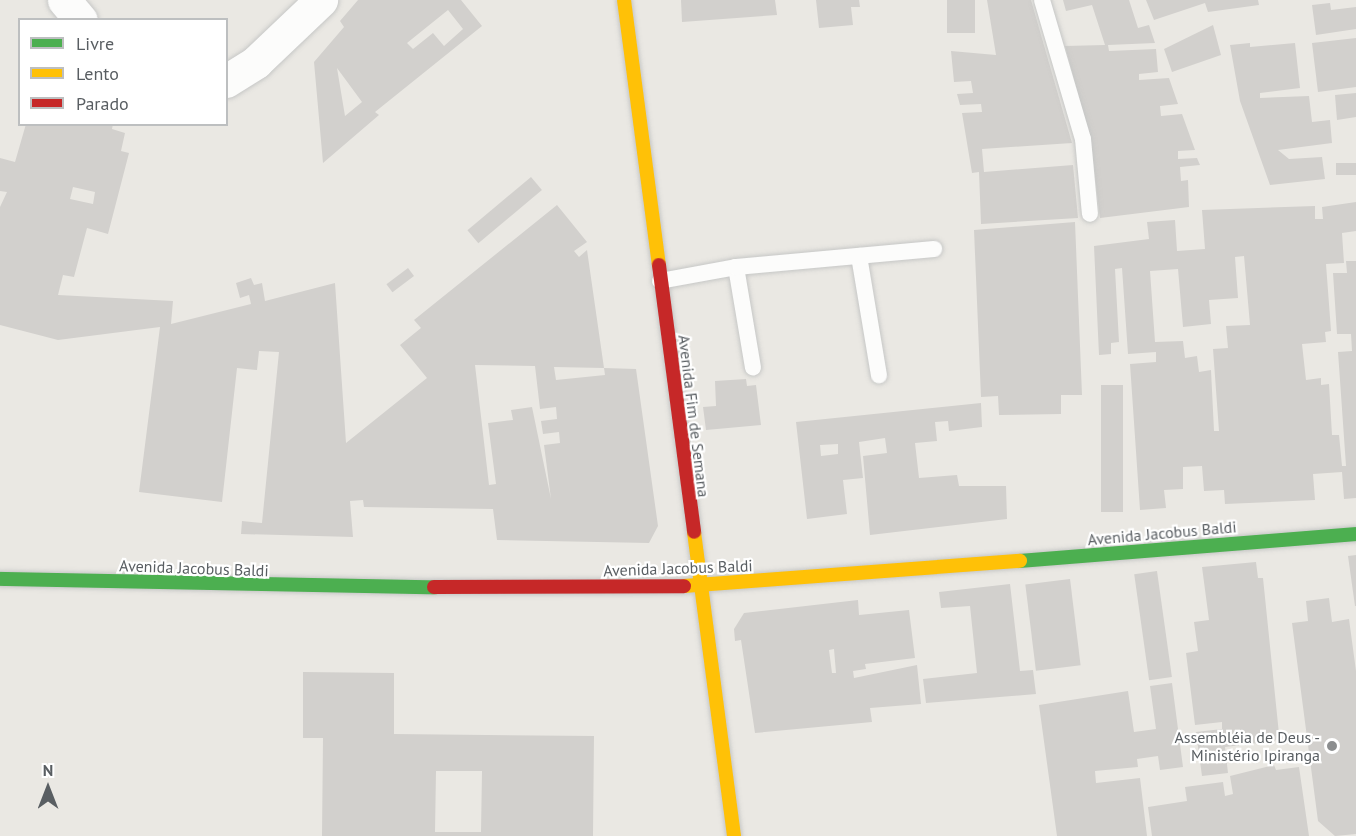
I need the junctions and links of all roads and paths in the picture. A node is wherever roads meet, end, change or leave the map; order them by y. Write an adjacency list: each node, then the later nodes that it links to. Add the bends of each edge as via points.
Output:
1 (64, 0): 5 (street)
2 (321, 0): 6 (street)
3 (624, 0): 11 (street, Avenida Fim de Semana)
4 (1042, 0): 7 (lane, via 1083,139)
5 (79, 18)
6 (228, 79)
7 (1090, 214)
8 (934, 249): 9 (lane)
9 (859, 256): 10 (lane); 13 (lane)
10 (736, 267): 11 (lane); 12 (lane)
11 (660, 281): 16 (street, Avenida Fim de Semana)
12 (753, 368)
13 (879, 375)
14 (1356, 534): 16 (street, Avenida Jacobus Baldi)
15 (0, 579): 16 (street, Avenida Jacobus Baldi, via 287,588)
16 (700, 586): 17 (street, Avenida Fim de Semana)
17 (734, 836)

